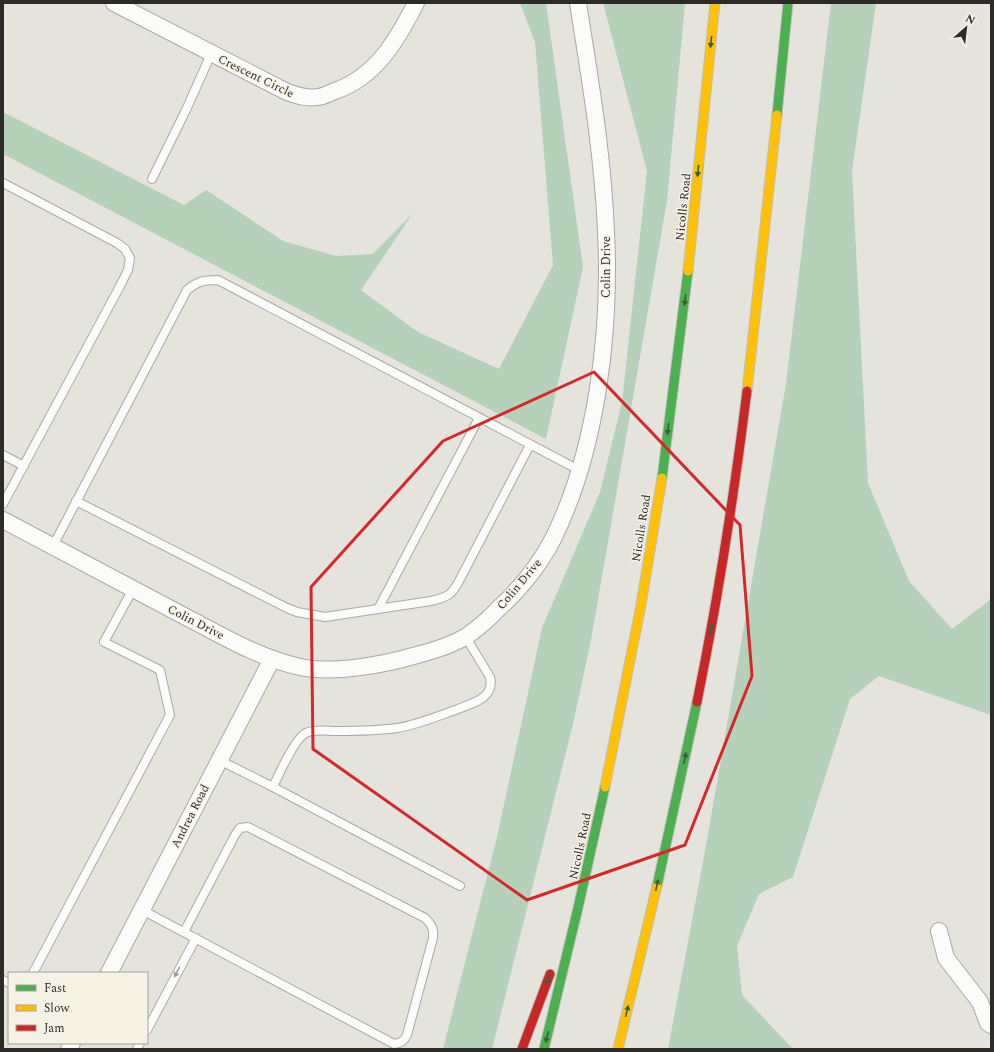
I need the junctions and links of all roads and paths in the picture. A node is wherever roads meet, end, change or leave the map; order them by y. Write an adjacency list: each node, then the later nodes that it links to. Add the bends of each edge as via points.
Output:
1 (114, 3): 6 (street, Crescent Circle)
2 (416, 3): 6 (street, Crescent Circle, via 392,46 373,69 348,87 317,98 287,92)
3 (578, 3): 13 (street, Colin Drive, via 597,127 607,234 604,341 595,402)
4 (715, 3): 25 (highway, Nicolls Road, one-way to 25, via 693,229 666,451 628,675)
5 (788, 3): 36 (highway, one-way to 5, via 685,760 725,548 759,293)
6 (211, 54): 7 (lane)
7 (152, 179)
8 (3, 183): 12 (lane, via 117,243 125,249 130,258 128,270 120,286)
9 (479, 418): 10 (lane); 14 (lane, via 218,280 203,280 187,290); 19 (lane)
10 (530, 445): 13 (lane); 19 (lane, via 454,590 447,596 431,601)
11 (3, 455): 12 (lane)
12 (24, 466): 15 (lane)
13 (579, 470): 20 (street, Colin Drive, via 552,541 534,570 506,602)
14 (76, 501): 17 (lane); 19 (lane, via 297,612 325,617)
15 (3, 504)
16 (3, 520): 17 (street, Colin Drive)
17 (53, 546): 18 (street, Colin Drive)
18 (133, 589): 21 (street, Colin Drive); 30 (lane, via 104,642 160,670 170,715)
19 (378, 609)
20 (465, 636): 21 (street, Colin Drive, via 431,651 396,662 359,667 302,668); 23 (lane, via 490,677 489,692 483,698 397,728 305,733)
21 (272, 659): 22 (street, Andrea Road)
22 (219, 760): 23 (lane); 26 (street, Andrea Road)
23 (273, 787): 24 (lane)
24 (460, 886)
25 (583, 891): 34 (highway, one-way to 34); 35 (highway, Nicolls Road, one-way to 35)
26 (142, 910): 28 (lane); 31 (street, Andrea Road)
27 (939, 931): 32 (street, via 946,958 980,1002)
28 (184, 932): 29 (lane); 29 (lane, via 235,836 240,828 248,827 425,918 434,930 407,1035 399,1044 394,1044)
29 (196, 938): 33 (lane, one-way to 33)
30 (34, 972)
31 (110, 972)
32 (991, 1025)
33 (148, 1028)
34 (522, 1049)
35 (544, 1049)
36 (618, 1049)

